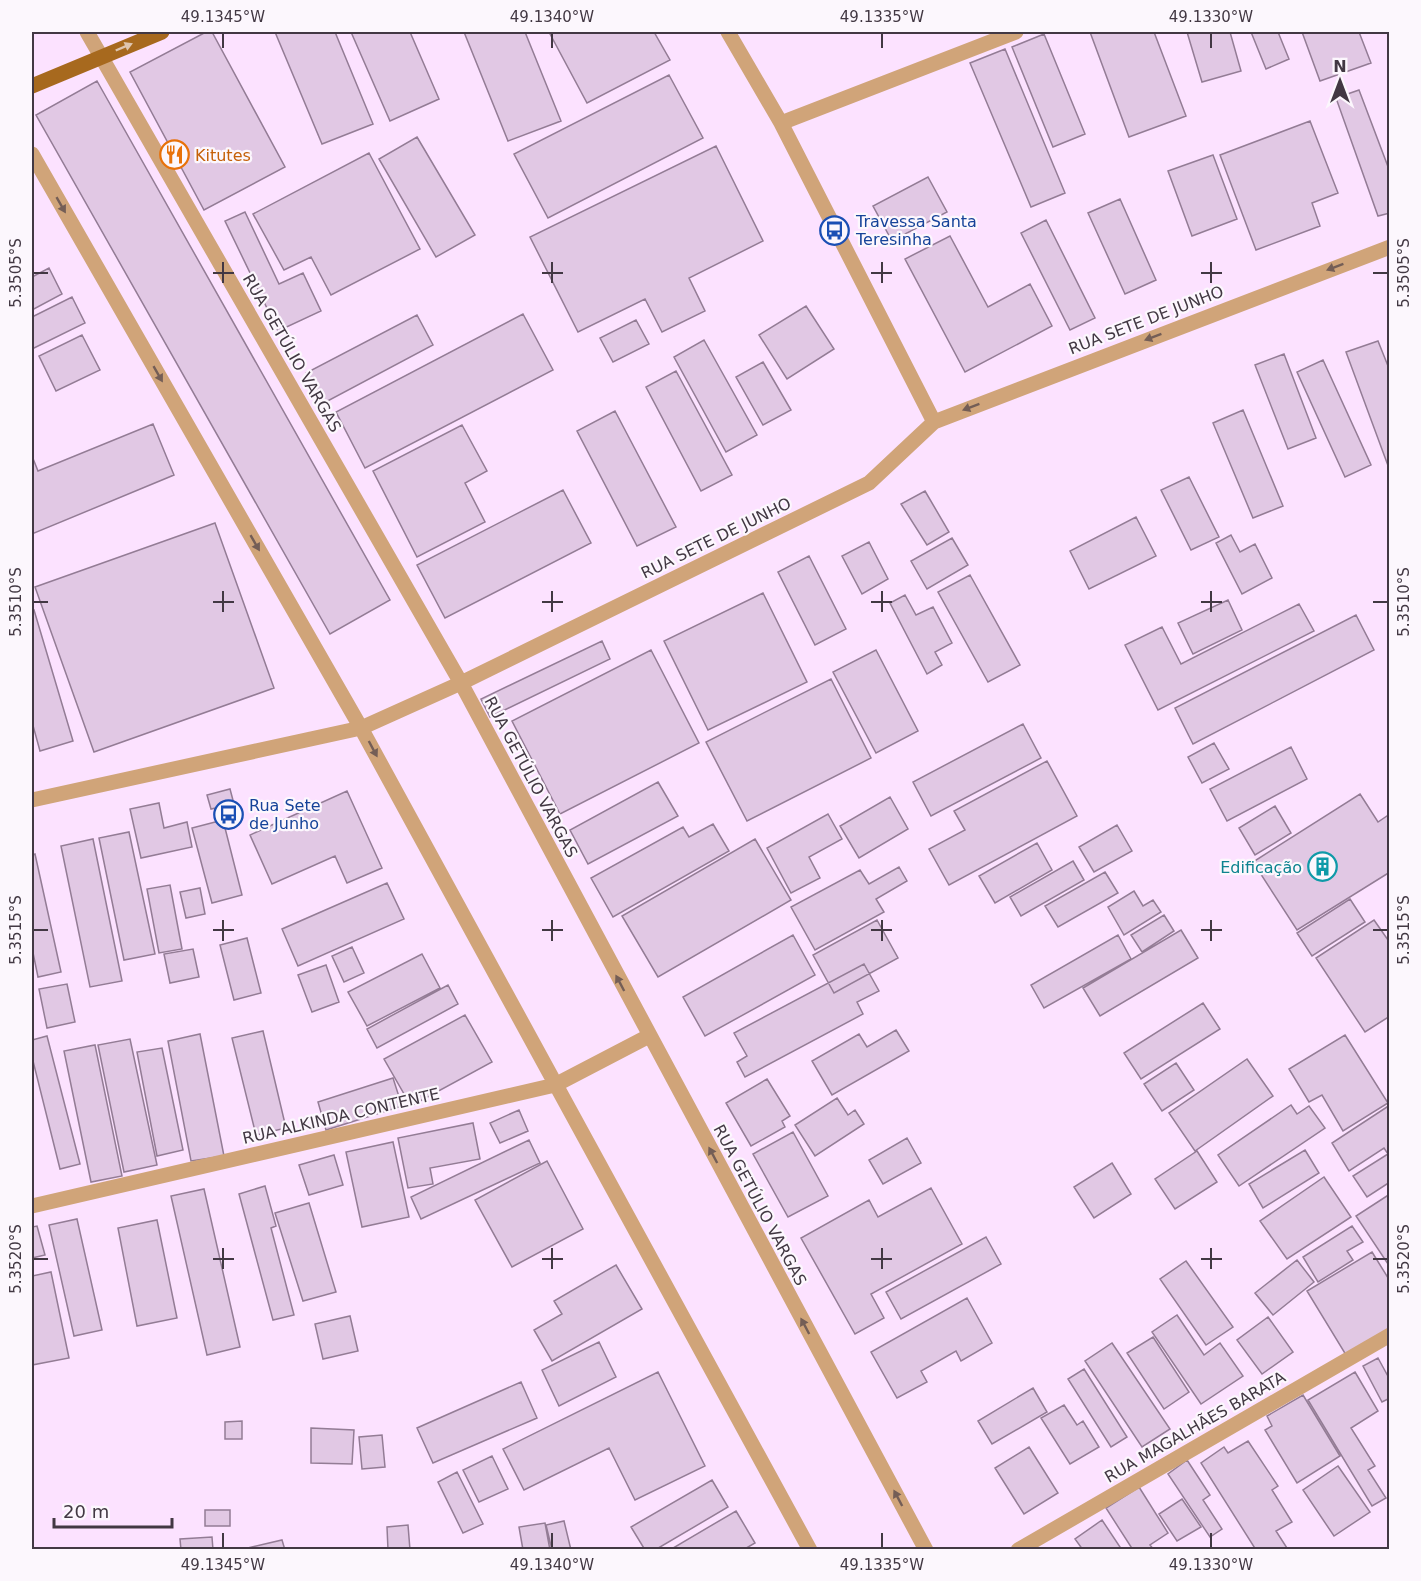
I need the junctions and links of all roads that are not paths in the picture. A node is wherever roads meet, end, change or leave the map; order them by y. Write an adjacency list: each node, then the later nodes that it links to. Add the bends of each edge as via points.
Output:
1 (87, 32): 5 (street, RUA GETÚLIO VARGAS)
2 (162, 32): 5 (main road, one-way to 2)
3 (728, 32): 7 (street)
4 (1016, 32): 7 (street)
5 (101, 57): 6 (main road); 11 (street, RUA GETÚLIO VARGAS)
6 (32, 86)
7 (781, 123): 10 (street)
8 (32, 154): 12 (street, one-way to 12)
9 (1389, 247): 10 (street, RUA SETE DE JUNHO, one-way to 10)
10 (934, 422): 11 (street, RUA SETE DE JUNHO, via 869,483)
11 (461, 683): 12 (street, RUA SETE DE JUNHO); 14 (street, RUA GETÚLIO VARGAS, one-way to 11)
12 (361, 728): 13 (street, RUA SETE DE JUNHO); 15 (street, one-way to 15)
13 (32, 800)
14 (649, 1036): 15 (street, RUA ALKINDA CONTENTE); 19 (street, RUA GETÚLIO VARGAS, one-way to 14)
15 (555, 1085): 16 (street, RUA ALKINDA CONTENTE); 18 (street)
16 (32, 1206)
17 (1389, 1335): 20 (street, RUA MAGALHÃES BARATA)
18 (810, 1550)
19 (926, 1550)
20 (1018, 1550)

